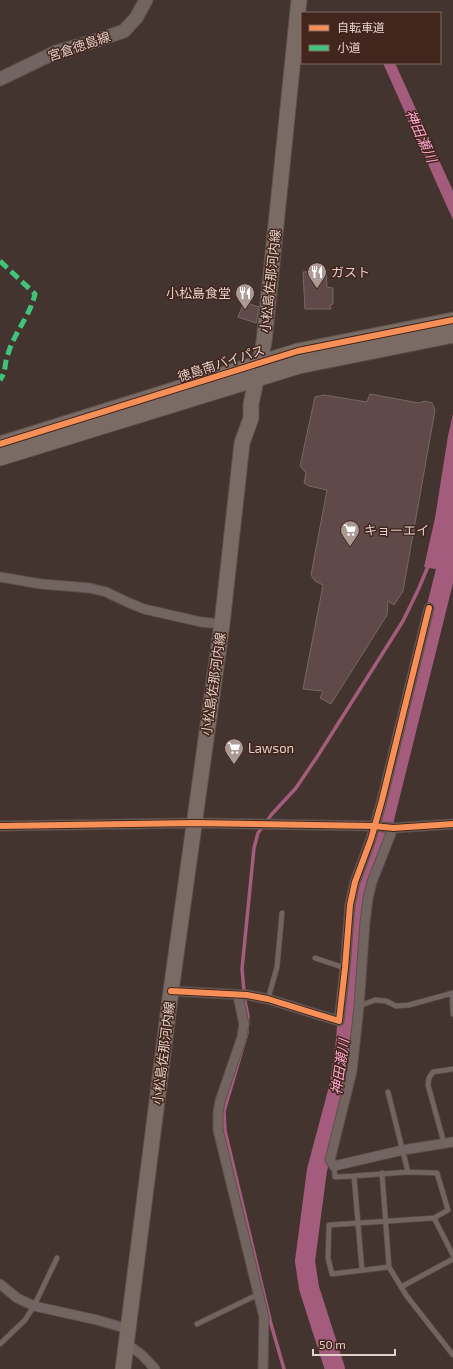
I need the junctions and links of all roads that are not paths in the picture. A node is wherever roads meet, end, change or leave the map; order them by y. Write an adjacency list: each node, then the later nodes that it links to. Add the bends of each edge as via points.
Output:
1 (146, 0): 3 (main road, 宮倉徳島線, via 136,18 124,31 56,52)
2 (299, 0): 6 (main road, 小松島佐那河内線)
3 (0, 79)
4 (453, 320): 6 (highway, 徳島南バイパス, via 298,351)
5 (453, 335): 7 (highway, 徳島南バイパス, via 300,366)
6 (260, 363): 7 (main road, 小松島佐那河内線); 8 (highway, 徳島南バイパス)
7 (255, 380): 9 (highway, 徳島南バイパス); 12 (main road, 小松島佐那河内線, via 251,418 242,443)
8 (0, 444)
9 (0, 458)
10 (0, 577): 12 (street, via 90,588 106,592 144,609 201,622)
11 (429, 608): 16 (street)
12 (222, 624): 13 (main road, 小松島佐那河内線)
13 (194, 823): 15 (street); 16 (street); 21 (main road, 小松島佐那河内線)
14 (453, 824): 17 (street)
15 (0, 826)
16 (377, 826): 17 (street); 20 (street, via 355,882 350,905)
17 (391, 828): 25 (street, via 368,898)
18 (282, 913): 24 (lane, via 277,967)
19 (315, 958): 20 (lane)
20 (345, 968): 24 (street, via 339,1021)
21 (171, 991): 23 (street); 49 (main road, 小松島佐那河内線)
22 (452, 993): 25 (lane, via 396,1006 386,1001 375,1000); 26 (lane)
23 (242, 995): 24 (street); 46 (street, via 242,1038 220,1101 218,1130)
24 (268, 1000)
25 (359, 1006): 31 (street, via 352,1072 330,1160)
26 (453, 1014)
27 (453, 1069): 29 (lane, via 433,1072 428,1085)
28 (388, 1092): 30 (lane)
29 (448, 1142): 30 (street)
30 (403, 1150): 31 (street); 32 (lane)
31 (334, 1166): 34 (lane, via 335,1177)
32 (408, 1172): 33 (lane); 35 (lane, via 437,1173)
33 (382, 1174): 34 (lane); 37 (lane)
34 (354, 1176): 38 (lane)
35 (450, 1209): 36 (lane)
36 (434, 1218): 37 (lane); 39 (lane)
37 (386, 1222): 38 (lane); 42 (lane)
38 (358, 1224): 43 (lane); 43 (lane, via 329,1225 328,1258 332,1274)
39 (453, 1255)
40 (57, 1258): 47 (lane)
41 (453, 1259): 45 (lane)
42 (389, 1267): 43 (lane); 45 (lane)
43 (362, 1270)
44 (0, 1284): 47 (street, via 17,1298)
45 (401, 1287): 52 (lane)
46 (259, 1294): 48 (lane); 55 (street, via 264,1317)
47 (34, 1306): 49 (street); 50 (lane, via 25,1320)
48 (197, 1324)
49 (128, 1329): 51 (main road, 小松島佐那河内線)
50 (0, 1344)
51 (126, 1345): 53 (main road, 小松島佐那河内線); 54 (street, via 144,1356)
52 (453, 1355)
53 (123, 1369)
54 (154, 1369)
55 (263, 1369)

